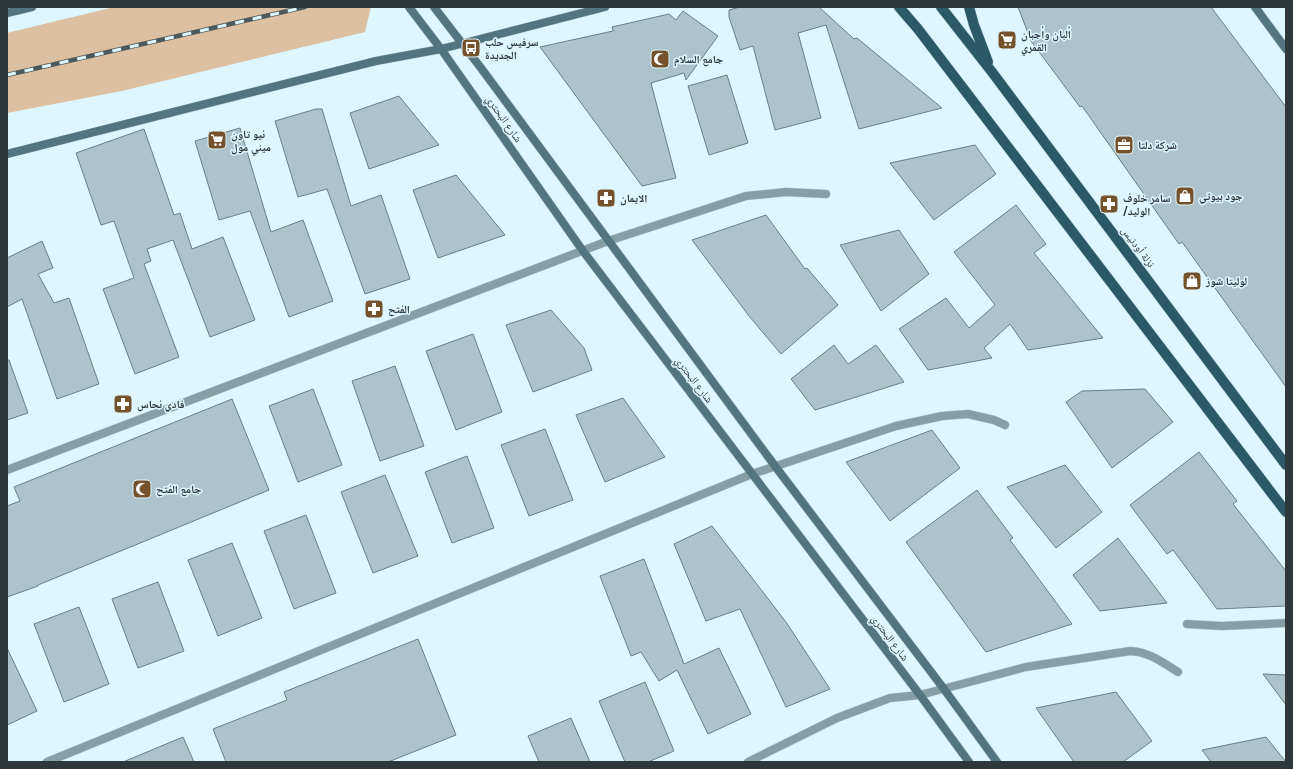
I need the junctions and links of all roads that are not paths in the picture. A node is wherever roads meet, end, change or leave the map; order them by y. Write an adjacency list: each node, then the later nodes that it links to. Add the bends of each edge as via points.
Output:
1 (32, 7): 9 (main road)
2 (408, 7): 11 (main road, شارع البحتري)
3 (434, 7): 10 (main road)
4 (605, 7): 10 (main road)
5 (899, 7): 23 (main road, via 918,28)
6 (941, 7): 13 (main road, نزلة أودنيس)
7 (969, 7): 13 (main road)
8 (1255, 7): 12 (main road)
9 (7, 13)
10 (462, 43): 11 (main road); 16 (main road)
11 (441, 49): 14 (main road, via 376,61); 17 (main road, شارع البحتري)
12 (1286, 49)
13 (992, 72): 19 (main road, نزلة أودنيس)
14 (7, 154)
15 (826, 194): 16 (street, via 786,192 746,196)
16 (608, 241): 17 (street); 20 (main road)
17 (582, 251): 21 (street); 22 (main road, شارع البحتري)
18 (1006, 425): 20 (street, via 974,415 942,416 896,426)
19 (1286, 465)
20 (775, 466): 22 (street); 27 (main road)
21 (7, 470)
22 (752, 474): 28 (main road, شارع البحتري); 29 (street)
23 (1286, 512)
24 (1286, 622): 25 (street, via 1222,626)
25 (1187, 624)
26 (1178, 672): 27 (street, via 1147,654 1130,651 1026,667)
27 (944, 689): 28 (street); 32 (main road)
28 (920, 695): 30 (street, via 890,698 837,718); 31 (main road, شارع البحتري)
29 (47, 762)
30 (748, 762)
31 (969, 762)
32 (997, 762)

